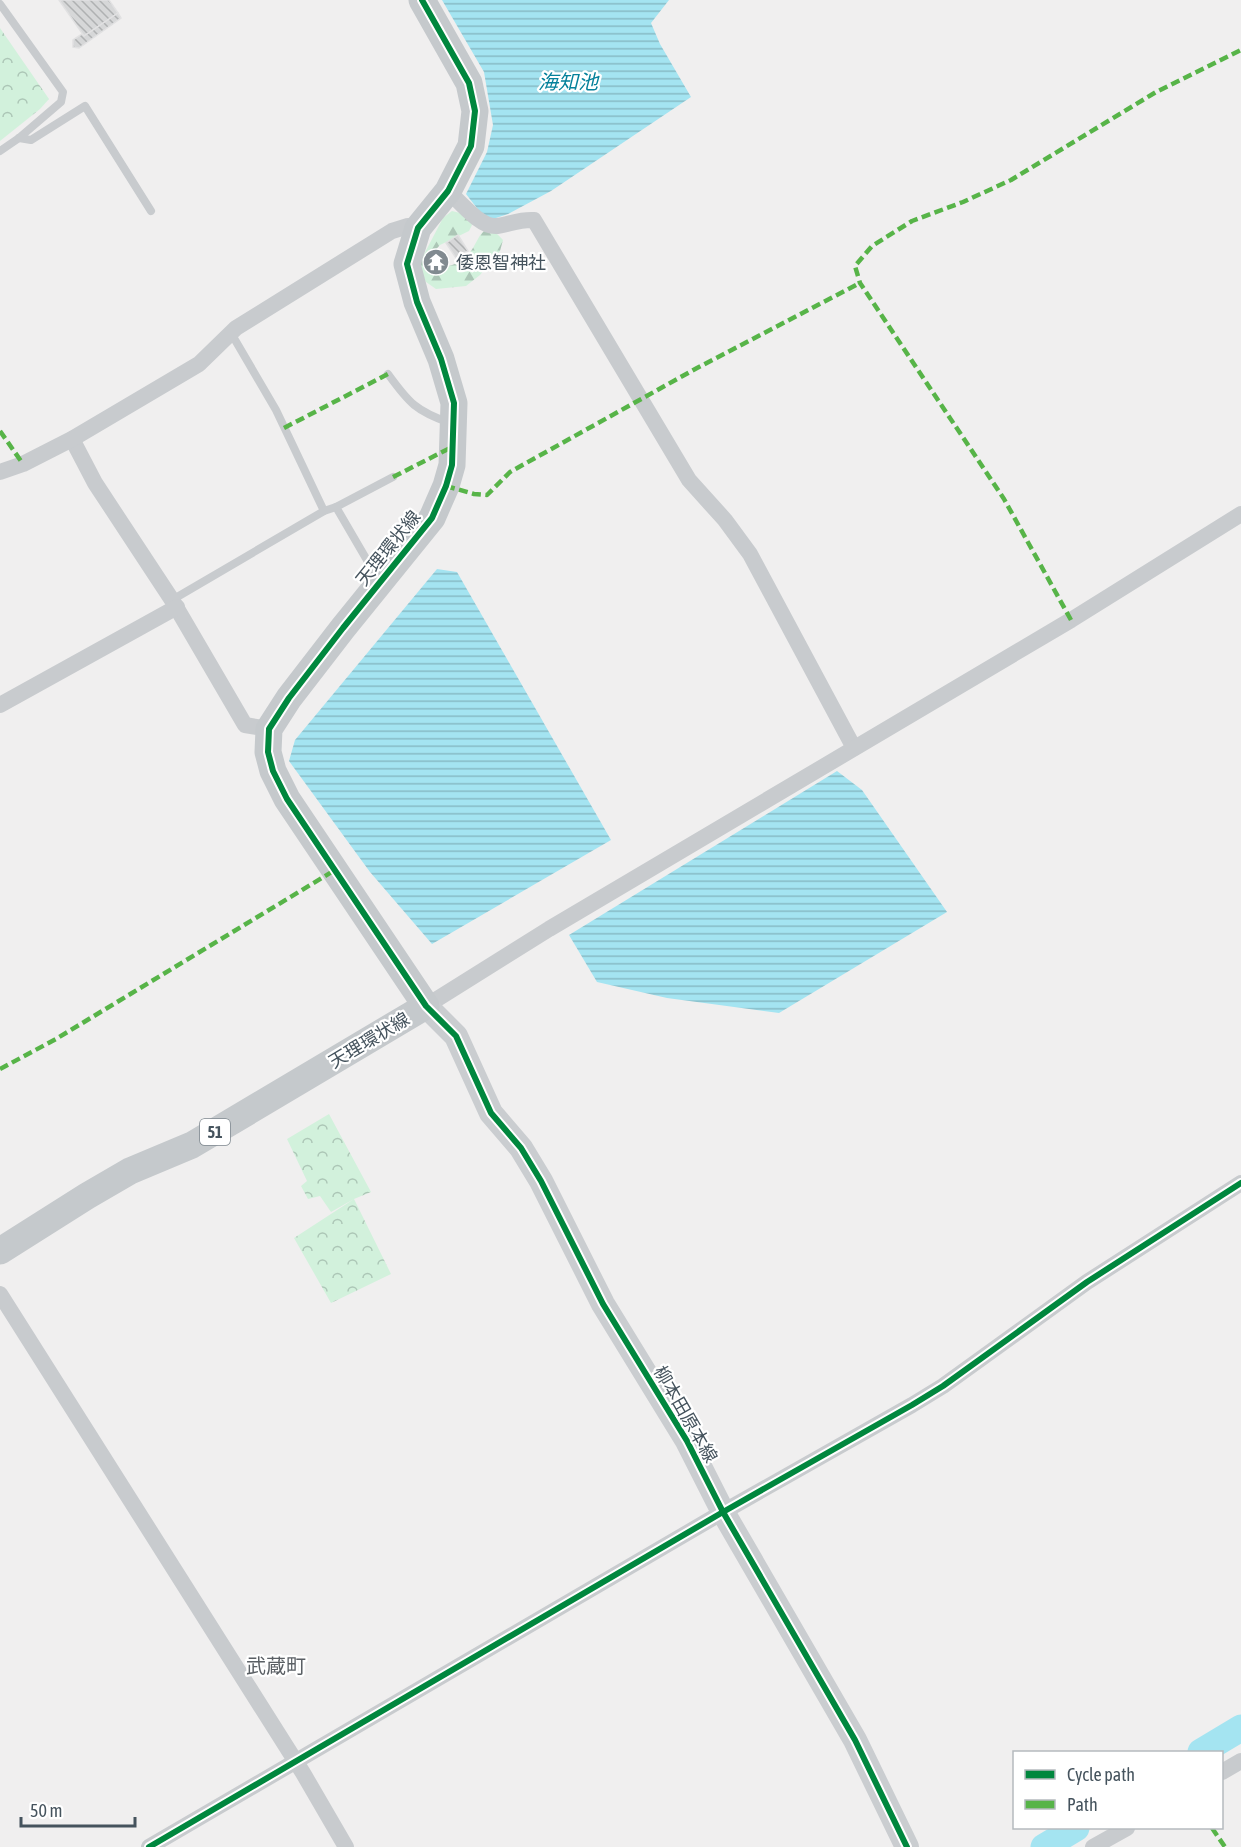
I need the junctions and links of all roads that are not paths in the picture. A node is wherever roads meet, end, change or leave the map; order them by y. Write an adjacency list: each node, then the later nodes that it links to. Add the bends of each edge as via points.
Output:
1 (422, 0): 5 (main road, 天理環状線, via 469,83 475,111 471,146)
2 (0, 4): 3 (lane, via 63,92 61,102)
3 (19, 138): 4 (lane); 6 (lane, via 31,140 85,106)
4 (0, 151)
5 (448, 191): 7 (main road, 天理環状線); 21 (street, via 485,225 534,220 689,480 750,554)
6 (151, 211)
7 (418, 228): 8 (street, via 408,226 392,231); 10 (main road, 天理環状線, via 406,264 441,359 454,403)
8 (231, 333): 11 (street, via 199,364); 15 (lane, via 276,410)
9 (388, 374): 10 (lane, via 407,400 425,414)
10 (454, 424): 17 (main road, 天理環状線, via 452,465 432,518)
11 (72, 439): 12 (street); 18 (street, via 95,483)
12 (0, 472)
13 (393, 477): 14 (lane)
14 (336, 507): 15 (lane); 17 (lane)
15 (324, 511): 18 (lane)
16 (1241, 514): 21 (street)
17 (380, 582): 20 (main road, 天理環状線)
18 (175, 604): 19 (street); 20 (street, via 245,724)
19 (0, 705)
20 (269, 729): 22 (main road, 天理環状線, via 268,752 287,799)
21 (854, 748): 22 (street)
22 (426, 1006): 24 (main road, 天理環状線 / 51, via 192,1145 87,1196); 26 (main road, 柳本田原本線, via 456,1036 491,1113 521,1148 603,1304 687,1441)
23 (1241, 1183): 26 (street, via 1087,1282 943,1386)
24 (0, 1251)
25 (0, 1294): 27 (street)
26 (723, 1512): 27 (street); 33 (main road, 柳本田原本線, via 855,1740)
27 (295, 1761): 31 (street); 32 (street)
28 (1241, 1761): 29 (street)
29 (1223, 1771)
30 (1124, 1829): 34 (street)
31 (149, 1847)
32 (346, 1847)
33 (907, 1847)
34 (1093, 1847)

